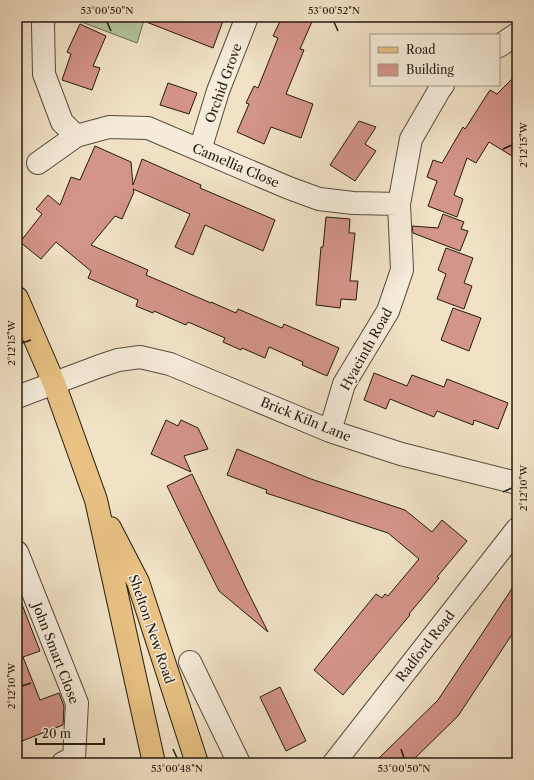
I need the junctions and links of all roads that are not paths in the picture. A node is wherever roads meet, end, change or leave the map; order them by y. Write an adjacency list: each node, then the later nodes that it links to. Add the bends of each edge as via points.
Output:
1 (44, 17): 6 (street, via 44,74 62,122)
2 (247, 17): 7 (street, Orchid Grove, via 218,91)
3 (517, 34): 4 (street)
4 (500, 45)
5 (442, 86): 9 (street, Hyacinth Road, via 411,139)
6 (76, 136): 7 (street, Camellia Close, via 110,127 148,128); 8 (street, Camellia Close)
7 (200, 150): 9 (street, Camellia Close, via 319,199)
8 (38, 163)
9 (399, 204): 13 (street, Hyacinth Road, via 402,270 388,311 344,384)
10 (17, 298): 11 (main road, Shelton New Road)
11 (54, 384): 12 (street, Brick Kiln Lane); 13 (street, Brick Kiln Lane, via 118,360 140,357 170,364); 15 (main road, Shelton New Road)
12 (17, 398)
13 (330, 430): 14 (street, Brick Kiln Lane, via 401,454)
14 (517, 482)
15 (96, 500): 19 (main road, Shelton New Road, via 138,582); 21 (main road, Shelton New Road)
16 (517, 529): 25 (street, Radford Road)
17 (17, 552): 20 (street, John Smart Close, via 78,703)
18 (190, 662): 24 (street)
19 (182, 718): 22 (main road); 23 (main road, Shelton New Road)
20 (73, 761)
21 (154, 763)
22 (190, 763)
23 (197, 763)
24 (239, 763)
25 (334, 763)

